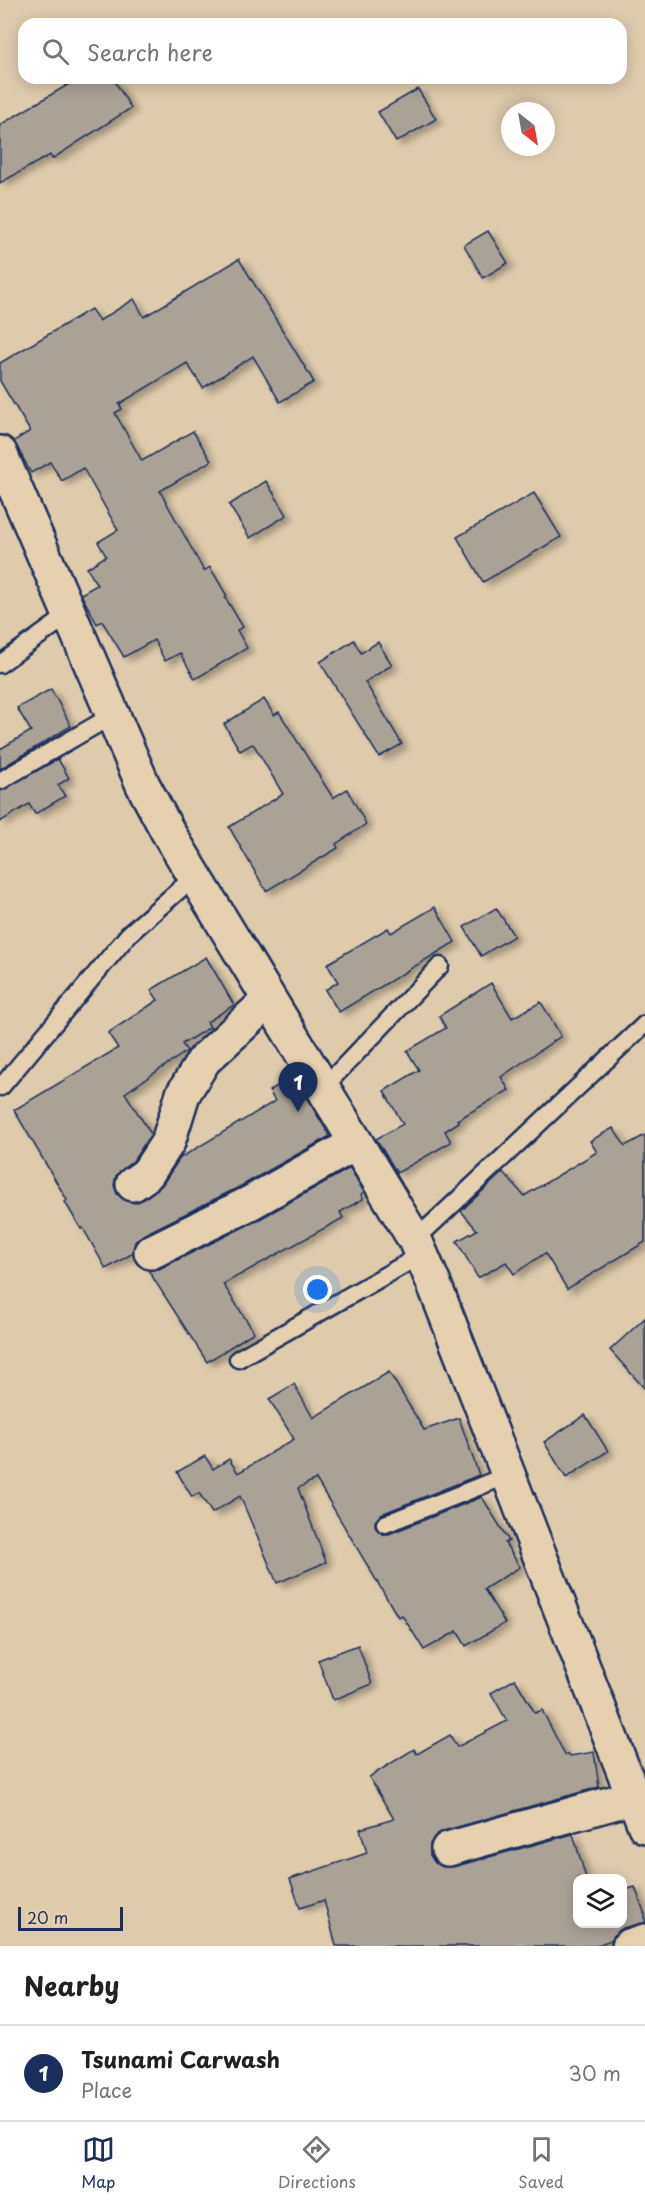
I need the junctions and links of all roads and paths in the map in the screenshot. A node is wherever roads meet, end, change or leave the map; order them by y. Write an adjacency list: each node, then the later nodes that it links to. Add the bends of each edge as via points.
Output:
1 (0, 453): 2 (street)
2 (70, 614): 3 (lane); 4 (street)
3 (0, 664)
4 (113, 715): 5 (lane); 6 (street, via 143,785)
5 (0, 781)
6 (195, 876): 8 (street); 10 (lane, via 129,933)
7 (440, 966): 11 (lane)
8 (269, 1000): 11 (street); 13 (street, via 204,1060 183,1094 168,1142 147,1174)
9 (645, 1024): 14 (lane)
10 (1, 1087)
11 (322, 1088): 12 (street)
12 (356, 1143): 14 (street); 15 (street)
13 (134, 1184)
14 (418, 1247): 16 (lane); 17 (street)
15 (151, 1252)
16 (238, 1359)
17 (508, 1475): 18 (lane); 19 (street)
18 (386, 1524)
19 (640, 1812): 20 (street)
20 (448, 1850)
21 (645, 1941): 22 (street)
22 (629, 1946)

